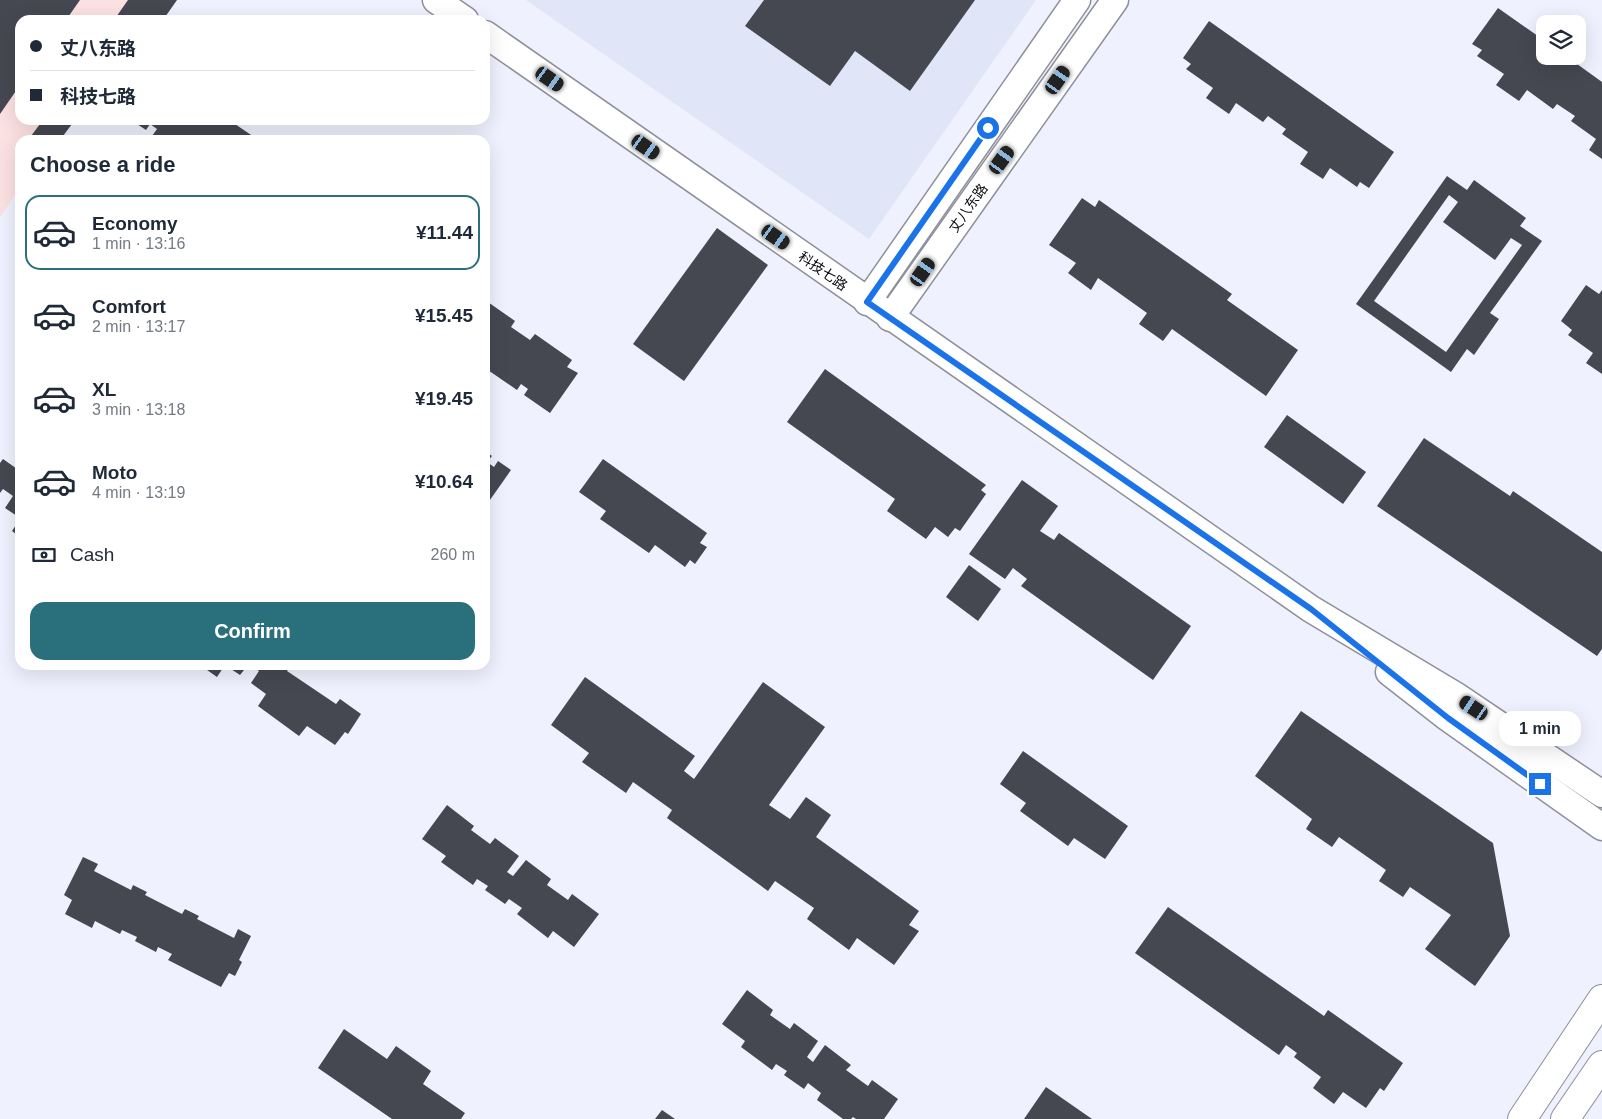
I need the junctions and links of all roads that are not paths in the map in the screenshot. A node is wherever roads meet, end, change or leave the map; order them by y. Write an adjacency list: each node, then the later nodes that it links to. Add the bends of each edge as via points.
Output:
1 (436, 0): 4 (street)
2 (1077, 0): 6 (street)
3 (1115, 0): 7 (street, 丈八东路)
4 (458, 15)
5 (490, 38): 6 (street, 科技七路)
6 (867, 302): 7 (street, 科技七路)
7 (890, 318): 8 (street, 科技七路)
8 (1311, 609): 9 (street, 科技七路, via 1458,697); 10 (street, 科技七路, via 1448,718)
9 (1602, 794)
10 (1602, 827)
11 (1602, 999): 13 (main road)
12 (1602, 1065): 14 (main road)
13 (1522, 1119)
14 (1565, 1119)

